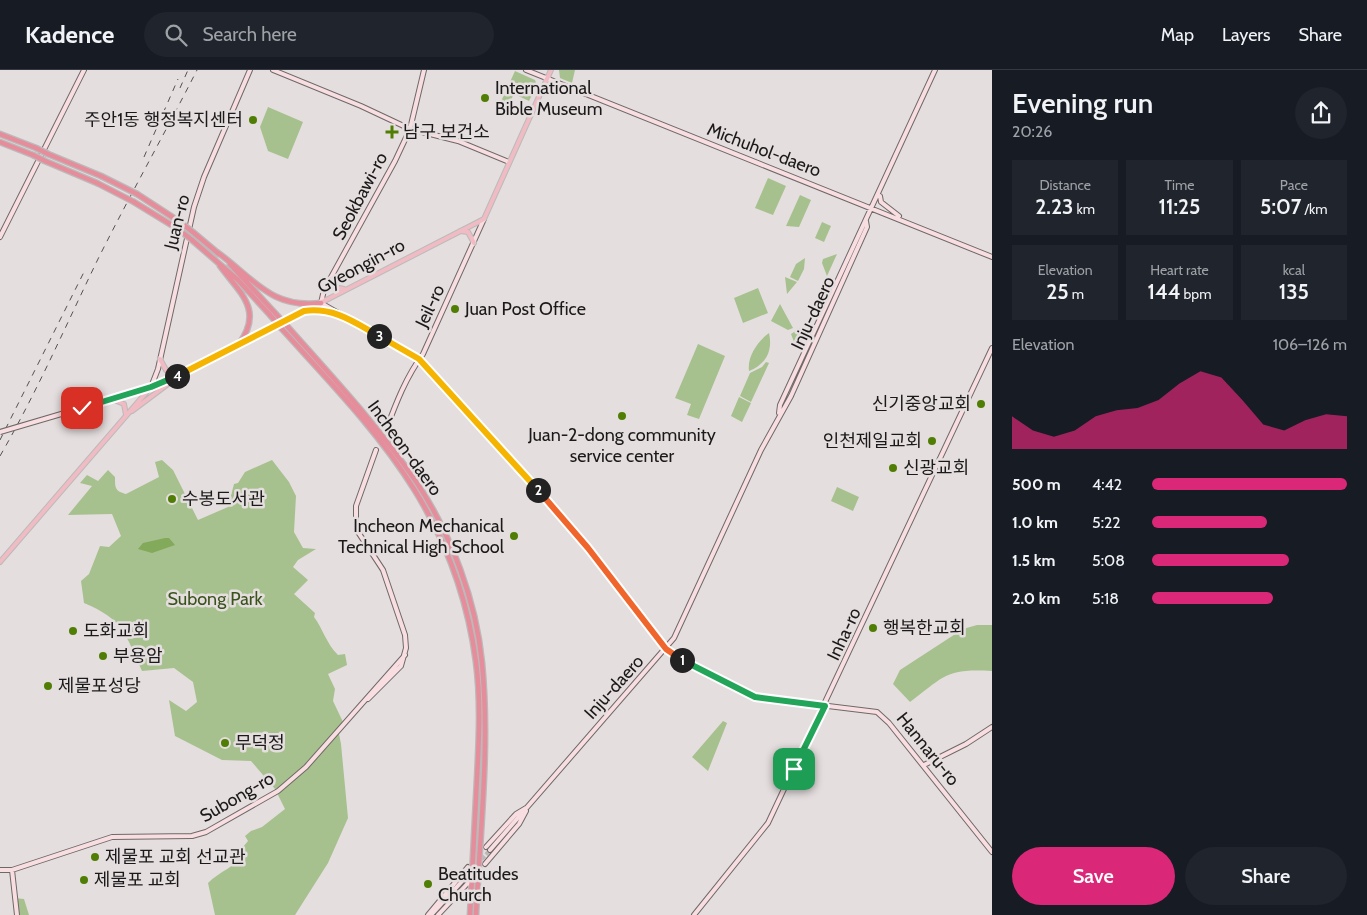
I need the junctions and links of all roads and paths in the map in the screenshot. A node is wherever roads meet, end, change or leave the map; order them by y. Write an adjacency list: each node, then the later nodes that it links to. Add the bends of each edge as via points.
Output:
1 (84, 70): 18 (main road)
2 (250, 70): 31 (main road, Juan-ro, via 194,207)
3 (273, 70): 9 (main road)
4 (424, 70): 9 (main road, Seokbawi-ro)
5 (526, 70): 8 (main road, Michuhol-daero)
6 (551, 70): 8 (main road)
7 (935, 70): 13 (main road, Inju-daero)
8 (547, 78): 12 (main road); 14 (main road, Michuhol-daero)
9 (410, 129): 12 (main road, via 458,141); 23 (main road, Seokbawi-ro)
10 (0, 134): 20 (highway, Incheon-daero, bridge, via 137,194 180,222)
11 (0, 142): 22 (highway, Incheon-daero, bridge, via 98,183 134,202)
12 (509, 162): 15 (main road)
13 (882, 188): 14 (main road, Inju-daero); 16 (main road, via 879,199)
14 (872, 207): 16 (main road, Michuhol-daero); 41 (main road, Inju-daero, via 867,226 788,402 779,414)
15 (484, 219): 17 (main road, Gyeongin-ro); 19 (main road, Jeil-ro)
16 (903, 219): 21 (main road, Michuhol-daero)
17 (458, 231): 19 (main road, via 468,232); 24 (main road, Gyeongin-ro)
18 (0, 236)
19 (474, 242): 32 (main road, Jeil-ro)
20 (217, 252): 25 (highway, via 280,300 303,305); 28 (highway, Incheon-daero, bridge, via 276,313)
21 (992, 256)
22 (213, 257): 28 (highway, Incheon-daero, bridge, via 270,316); 29 (highway, via 242,294 250,313 247,333)
23 (330, 280): 24 (main road, via 339,290); 25 (main road, Seokbawi-ro)
24 (346, 289): 25 (main road, Gyeongin-ro)
25 (321, 303): 26 (main road, Gyeongin-ro); 27 (main road, Hannaru-ro)
26 (304, 311): 27 (main road, via 323,309); 29 (main road, Gyeongin-ro)
27 (350, 320): 32 (main road, Hannaru-ro)
28 (285, 327): 57 (highway, Incheon-daero, via 385,448 413,488 434,524 456,575 468,614 480,720); 58 (highway, Incheon-daero, via 383,436 417,484 439,522 463,581 482,662 485,722)
29 (239, 344): 33 (main road, Gyeongin-ro)
30 (992, 348): 42 (main road, Inha-ro)
31 (160, 359): 33 (main road, via 166,370); 34 (main road, Juan-ro)
32 (419, 359): 37 (main road, Jeil-ro, via 398,397); 41 (main road, Hannaru-ro, via 588,548)
33 (178, 376): 34 (main road, Gyeongin-ro); 36 (main road)
34 (151, 387): 35 (main road); 36 (main road, Gyeongin-ro)
35 (112, 399): 36 (main road, via 124,404); 38 (main road, bridge)
36 (126, 415): 40 (main road, Gyeongin-ro)
37 (386, 430)
38 (0, 432)
39 (376, 450): 51 (main road, Subong-ro, via 356,506 356,523 358,532 384,570 405,635 405,655 401,666 306,767 278,791 206,832 192,836 112,837)
40 (0, 562)
41 (666, 649): 42 (main road, Hannaru-ro, via 755,697); 45 (main road, Inju-daero)
42 (825, 706): 44 (main road, Hannaru-ro, via 877,712); 59 (main road, Inha-ro, via 768,823)
43 (992, 727): 44 (main road)
44 (924, 765): 47 (main road, Hannaru-ro)
45 (528, 807): 46 (main road, via 516,814); 48 (main road, via 519,824)
46 (488, 849)
47 (992, 852)
48 (485, 864)
49 (468, 867): 55 (main road)
50 (0, 870): 51 (main road, Subong-ro)
51 (12, 870): 54 (main road)
52 (466, 877): 55 (main road)
53 (468, 883): 56 (main road)
54 (17, 915)
55 (430, 915)
56 (438, 915)
57 (470, 915)
58 (476, 915)
59 (694, 915)

